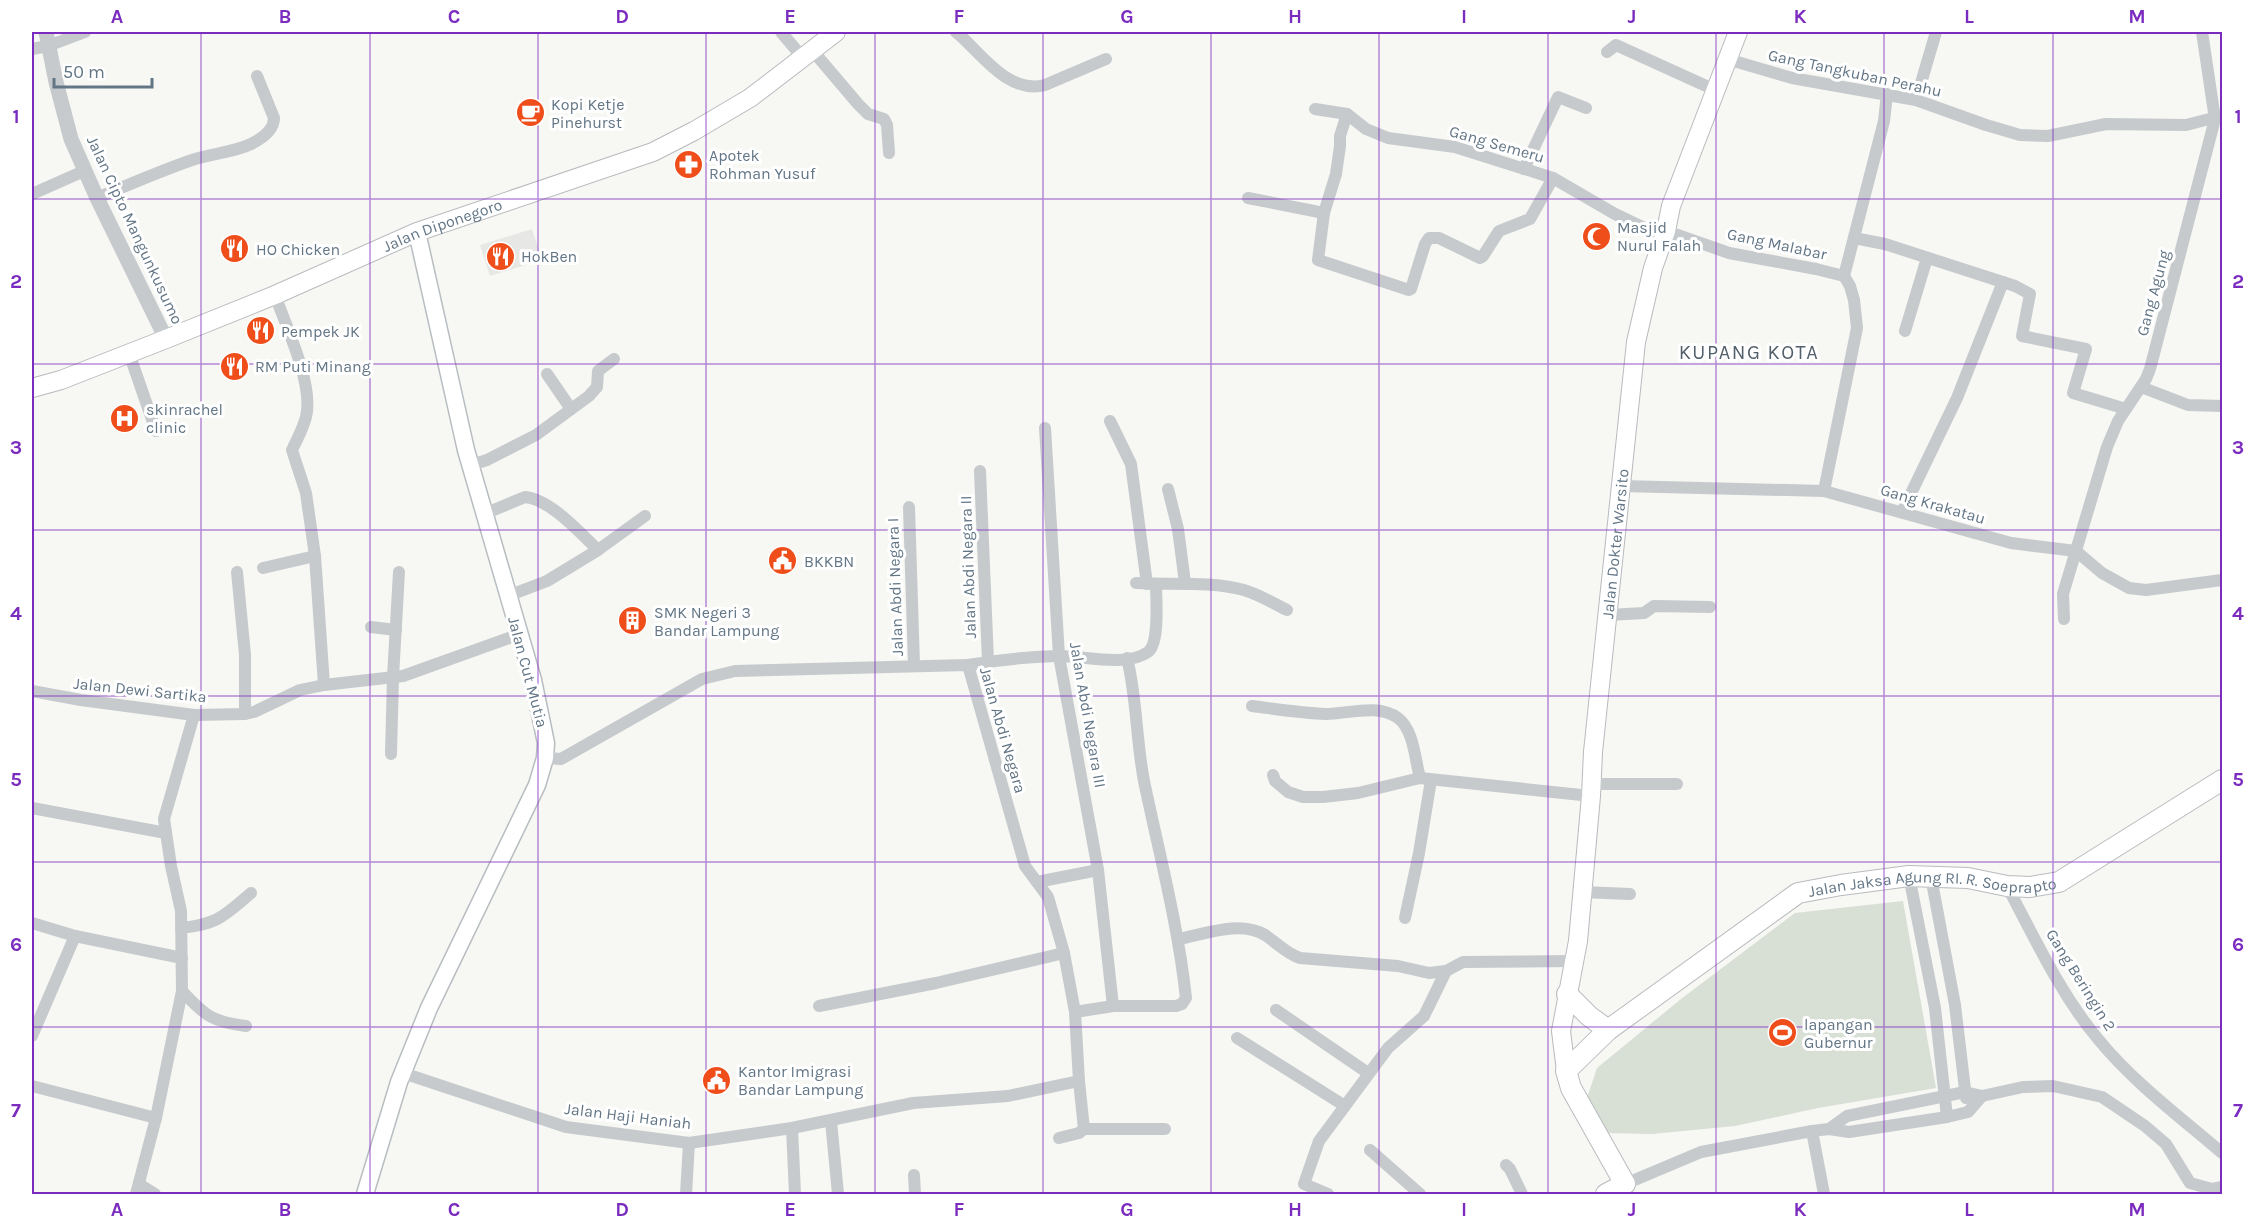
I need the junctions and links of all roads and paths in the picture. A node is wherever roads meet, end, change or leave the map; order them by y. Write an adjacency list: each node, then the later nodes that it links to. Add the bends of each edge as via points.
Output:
1 (85, 32): 8 (street)
2 (781, 32): 11 (street)
3 (836, 32): 11 (main road, Jalan Diponegoro)
4 (956, 32): 12 (street, via 991,68 1011,80 1037,87)
5 (1738, 32): 13 (main road, Jalan Dokter Warsito)
6 (1936, 32): 17 (street)
7 (2202, 32): 21 (street, Gang Agung)
8 (47, 39): 9 (street); 24 (street, Jalan Cipto Mangunkusumo, via 71,139)
9 (32, 49)
10 (1607, 52): 15 (street, via 1616,45)
11 (808, 54): 22 (street, via 868,114 884,119); 30 (main road, Jalan Diponegoro, via 750,98 654,152)
12 (1106, 59)
13 (1726, 59): 15 (main road, Jalan Dokter Warsito); 16 (street, Gang Tangkuban Perahu, via 1792,78)
14 (257, 76): 27 (street, via 274,118 274,125 266,134 229,153 195,158)
15 (1715, 90): 31 (main road, Jalan Dokter Warsito)
16 (1887, 94): 17 (street, Gang Tangkuban Perahu); 32 (street, via 1884,121)
17 (1916, 100): 21 (street, Gang Tangkuban Perahu, via 2020,135 2049,136 2106,123 2186,125)
18 (1586, 108): 23 (street, via 1558,97)
19 (1315, 110): 20 (street, Gang Semeru)
20 (1347, 114): 23 (street, Gang Semeru, via 1366,129 1388,138 1455,147); 29 (street)
21 (2219, 117): 42 (street, Gang Agung, via 2150,369)
22 (889, 153)
23 (1524, 169): 25 (street, Gang Semeru)
24 (84, 171): 26 (street); 27 (street, Jalan Cipto Mangunkusumo)
25 (1553, 178): 29 (street, via 1530,219 1500,231 1480,258 1439,238 1430,238 1409,290 1318,260); 31 (street, Gang Semeru, via 1615,214)
26 (32, 194)
27 (97, 198): 38 (street, Jalan Cipto Mangunkusumo)
28 (1248, 198): 29 (street)
29 (1324, 213)
30 (417, 232): 36 (main road, Jalan Diponegoro); 50 (main road, Jalan Cut Mutia)
31 (1664, 234): 34 (street, Gang Malabar, via 1729,253); 52 (main road, Jalan Dokter Warsito, via 1636,342)
32 (1854, 238): 33 (street); 34 (street)
33 (1927, 258): 35 (street); 37 (street)
34 (1844, 276): 54 (street, Gang Malabar, via 1854,300 1857,328)
35 (2003, 282): 46 (street, via 2030,294 2022,336 2086,349 2073,393); 56 (street, via 1957,398)
36 (274, 295): 38 (main road, Jalan Diponegoro); 61 (street, via 303,372 307,414 292,450 306,493)
37 (1905, 331)
38 (166, 339): 39 (main road, Jalan Diponegoro)
39 (129, 353): 43 (main road, Jalan Diponegoro); 49 (street)
40 (614, 358): 45 (street, via 598,371 597,387)
41 (547, 374): 45 (street)
42 (2141, 387): 44 (street, via 2187,405); 46 (street, Gang Agung)
43 (32, 388)
44 (2222, 406)
45 (571, 409): 50 (street, via 536,435)
46 (2126, 409): 60 (street, Gang Agung, via 2107,447)
47 (1110, 421): 67 (street, via 1131,464)
48 (1045, 428): 76 (street, Jalan Abdi Negara III)
49 (156, 431)
50 (471, 465): 57 (main road, Jalan Cut Mutia)
51 (980, 471): 78 (street, Jalan Abdi Negara II)
52 (1621, 486): 54 (street, Gang Krakatau); 71 (main road, Jalan Dokter Warsito)
53 (1168, 489): 66 (street)
54 (1824, 491): 56 (street, Gang Krakatau)
55 (909, 507): 80 (street, Jalan Abdi Negara I)
56 (1902, 512): 60 (street, Gang Krakatau, via 2012,543)
57 (484, 514): 59 (street, via 524,497 532,498 544,502); 68 (main road, Jalan Cut Mutia)
58 (645, 516): 59 (street)
59 (598, 550): 68 (street, via 546,581)
60 (2076, 551): 65 (street, via 2128,588 2146,590); 72 (street, Gang Agung, via 2063,594)
61 (315, 556): 62 (street); 82 (street)
62 (263, 568)
63 (399, 572): 74 (street)
64 (237, 573): 85 (street, via 245,655)
65 (2223, 580)
66 (1185, 583): 67 (street); 70 (street, via 1242,590)
67 (1146, 584): 77 (street, via 1155,634 1153,645 1148,652)
68 (508, 596): 75 (main road, Jalan Cut Mutia)
69 (1710, 607): 71 (street, via 1654,606 1644,613)
70 (1287, 610)
71 (1608, 615): 93 (main road, Jalan Dokter Warsito)
72 (2064, 619)
73 (371, 627): 74 (street)
74 (396, 630): 81 (street)
75 (520, 634): 81 (street, Jalan Dewi Sartika); 88 (main road, Jalan Cut Mutia, via 544,732)
76 (1059, 656): 77 (street); 78 (street); 96 (street, Jalan Abdi Negara III)
77 (1127, 658): 108 (street, via 1142,771)
78 (988, 661): 79 (street)
79 (968, 664): 80 (street, Jalan Abdi Negara); 99 (street, Jalan Abdi Negara, via 1024,866)
80 (914, 665): 88 (street, Jalan Abdi Negara, via 735,671 713,676 561,759)
81 (393, 677): 82 (street, Jalan Dewi Sartika); 87 (street)
82 (324, 685): 85 (street, Jalan Dewi Sartika, via 300,690)
83 (32, 691): 86 (street, Jalan Dewi Sartika)
84 (1252, 706): 90 (street, via 1308,713 1389,714 1408,729)
85 (245, 714): 86 (street, Jalan Dewi Sartika)
86 (194, 715): 95 (street, via 166,806)
87 (391, 754)
88 (546, 758): 124 (main road, Jalan Cut Mutia, via 537,785 429,1008)
89 (1273, 775): 90 (street, via 1288,792 1303,797 1358,793)
90 (1425, 779): 93 (street); 104 (street, via 1415,873)
91 (2223, 780): 100 (highway, Jalan Jaksa Agung RI. R. Soeprapto, via 2059,882)
92 (1677, 784): 93 (street)
93 (1592, 790): 101 (main road, Jalan Dokter Warsito)
94 (32, 808): 95 (street)
95 (166, 833): 106 (street)
96 (1098, 870): 99 (street); 116 (street, Jalan Abdi Negara III)
97 (1909, 876): 98 (highway, Jalan Jaksa Agung RI. R. Soeprapto); 120 (highway, Jalan Jaksa Agung RI. R. Soeprapto, via 1798,893); 130 (street, via 1935,1008)
98 (1931, 877): 100 (highway, Jalan Jaksa Agung RI. R. Soeprapto, via 1968,878); 128 (street, via 1955,1005)
99 (1037, 882): 109 (street, Jalan Abdi Negara, via 1048,897)
100 (2007, 886): 144 (street, Gang Beringin 2, via 2045,957 2097,1038 2125,1070)
101 (1582, 892): 103 (street); 111 (main road, Jalan Dokter Warsito, via 1578,941)
102 (251, 893): 106 (street, via 222,918)
103 (1630, 894)
104 (1405, 918)
105 (32, 923): 107 (street)
106 (181, 928): 110 (street)
107 (75, 936): 110 (street); 121 (street)
108 (1179, 939): 112 (street, via 1242,928 1262,933 1300,958 1398,966 1429,973); 116 (street, via 1184,1003)
109 (1064, 953): 115 (street); 118 (street, Jalan Abdi Negara)
110 (182, 958): 113 (street)
111 (1572, 961): 112 (street, via 1463,962); 114 (main road, Jalan Dokter Warsito)
112 (1446, 971): 125 (street, via 1424,1016 1388,1048)
113 (182, 991): 119 (street, via 219,1022); 134 (street)
114 (1567, 994): 120 (highway); 123 (main road, Jalan Dokter Warsito, via 1560,1032)
115 (819, 1006)
116 (1113, 1006): 118 (street)
117 (1276, 1010): 125 (street)
118 (1075, 1012): 126 (street, Jalan Abdi Negara)
119 (246, 1026)
120 (1608, 1030): 123 (highway, Jalan Jaksa Agung RI. R. Soeprapto)
121 (32, 1036)
122 (1237, 1038): 131 (street)
123 (1566, 1071): 149 (highway, via 1571,1088)
124 (403, 1073): 142 (street, Jalan Haji Haniah, via 566,1127); 151 (main road, Jalan Cut Mutia)
125 (1368, 1073): 131 (street)
126 (1074, 1082): 135 (street, Jalan Haji Haniah, via 1008,1096 914,1103); 139 (street, Jalan Abdi Negara)
127 (32, 1086): 134 (street)
128 (1965, 1092): 129 (street); 130 (street); 132 (street)
129 (1982, 1096): 132 (street); 147 (street, via 2023,1087 2053,1086 2102,1097 2166,1144 2190,1183 2212,1189)
130 (1944, 1097): 133 (street); 137 (street, via 1847,1116)
131 (1345, 1106): 156 (street, via 1319,1141 1304,1184)
132 (1968, 1112): 133 (street)
133 (1947, 1117): 137 (street, via 1849,1132)
134 (156, 1118): 148 (street)
135 (831, 1121): 136 (street, Jalan Haji Haniah); 154 (street)
136 (792, 1128): 142 (street, Jalan Haji Haniah); 153 (street)
137 (1829, 1128): 140 (street)
138 (1165, 1129): 139 (street)
139 (1084, 1130): 141 (street)
140 (1812, 1131): 149 (street, via 1701,1152); 160 (street)
141 (1059, 1138)
142 (689, 1143): 152 (street)
143 (1370, 1150): 157 (street)
144 (2223, 1153)
145 (1506, 1165): 158 (street)
146 (914, 1175): 155 (street)
147 (2223, 1187)
148 (137, 1189): 150 (street)
149 (1628, 1189): 159 (highway)
150 (155, 1194)
151 (365, 1194)
152 (686, 1194)
153 (795, 1194)
154 (838, 1194)
155 (915, 1194)
156 (1328, 1194)
157 (1420, 1194)
158 (1522, 1194)
159 (1606, 1194)
160 (1824, 1194)

